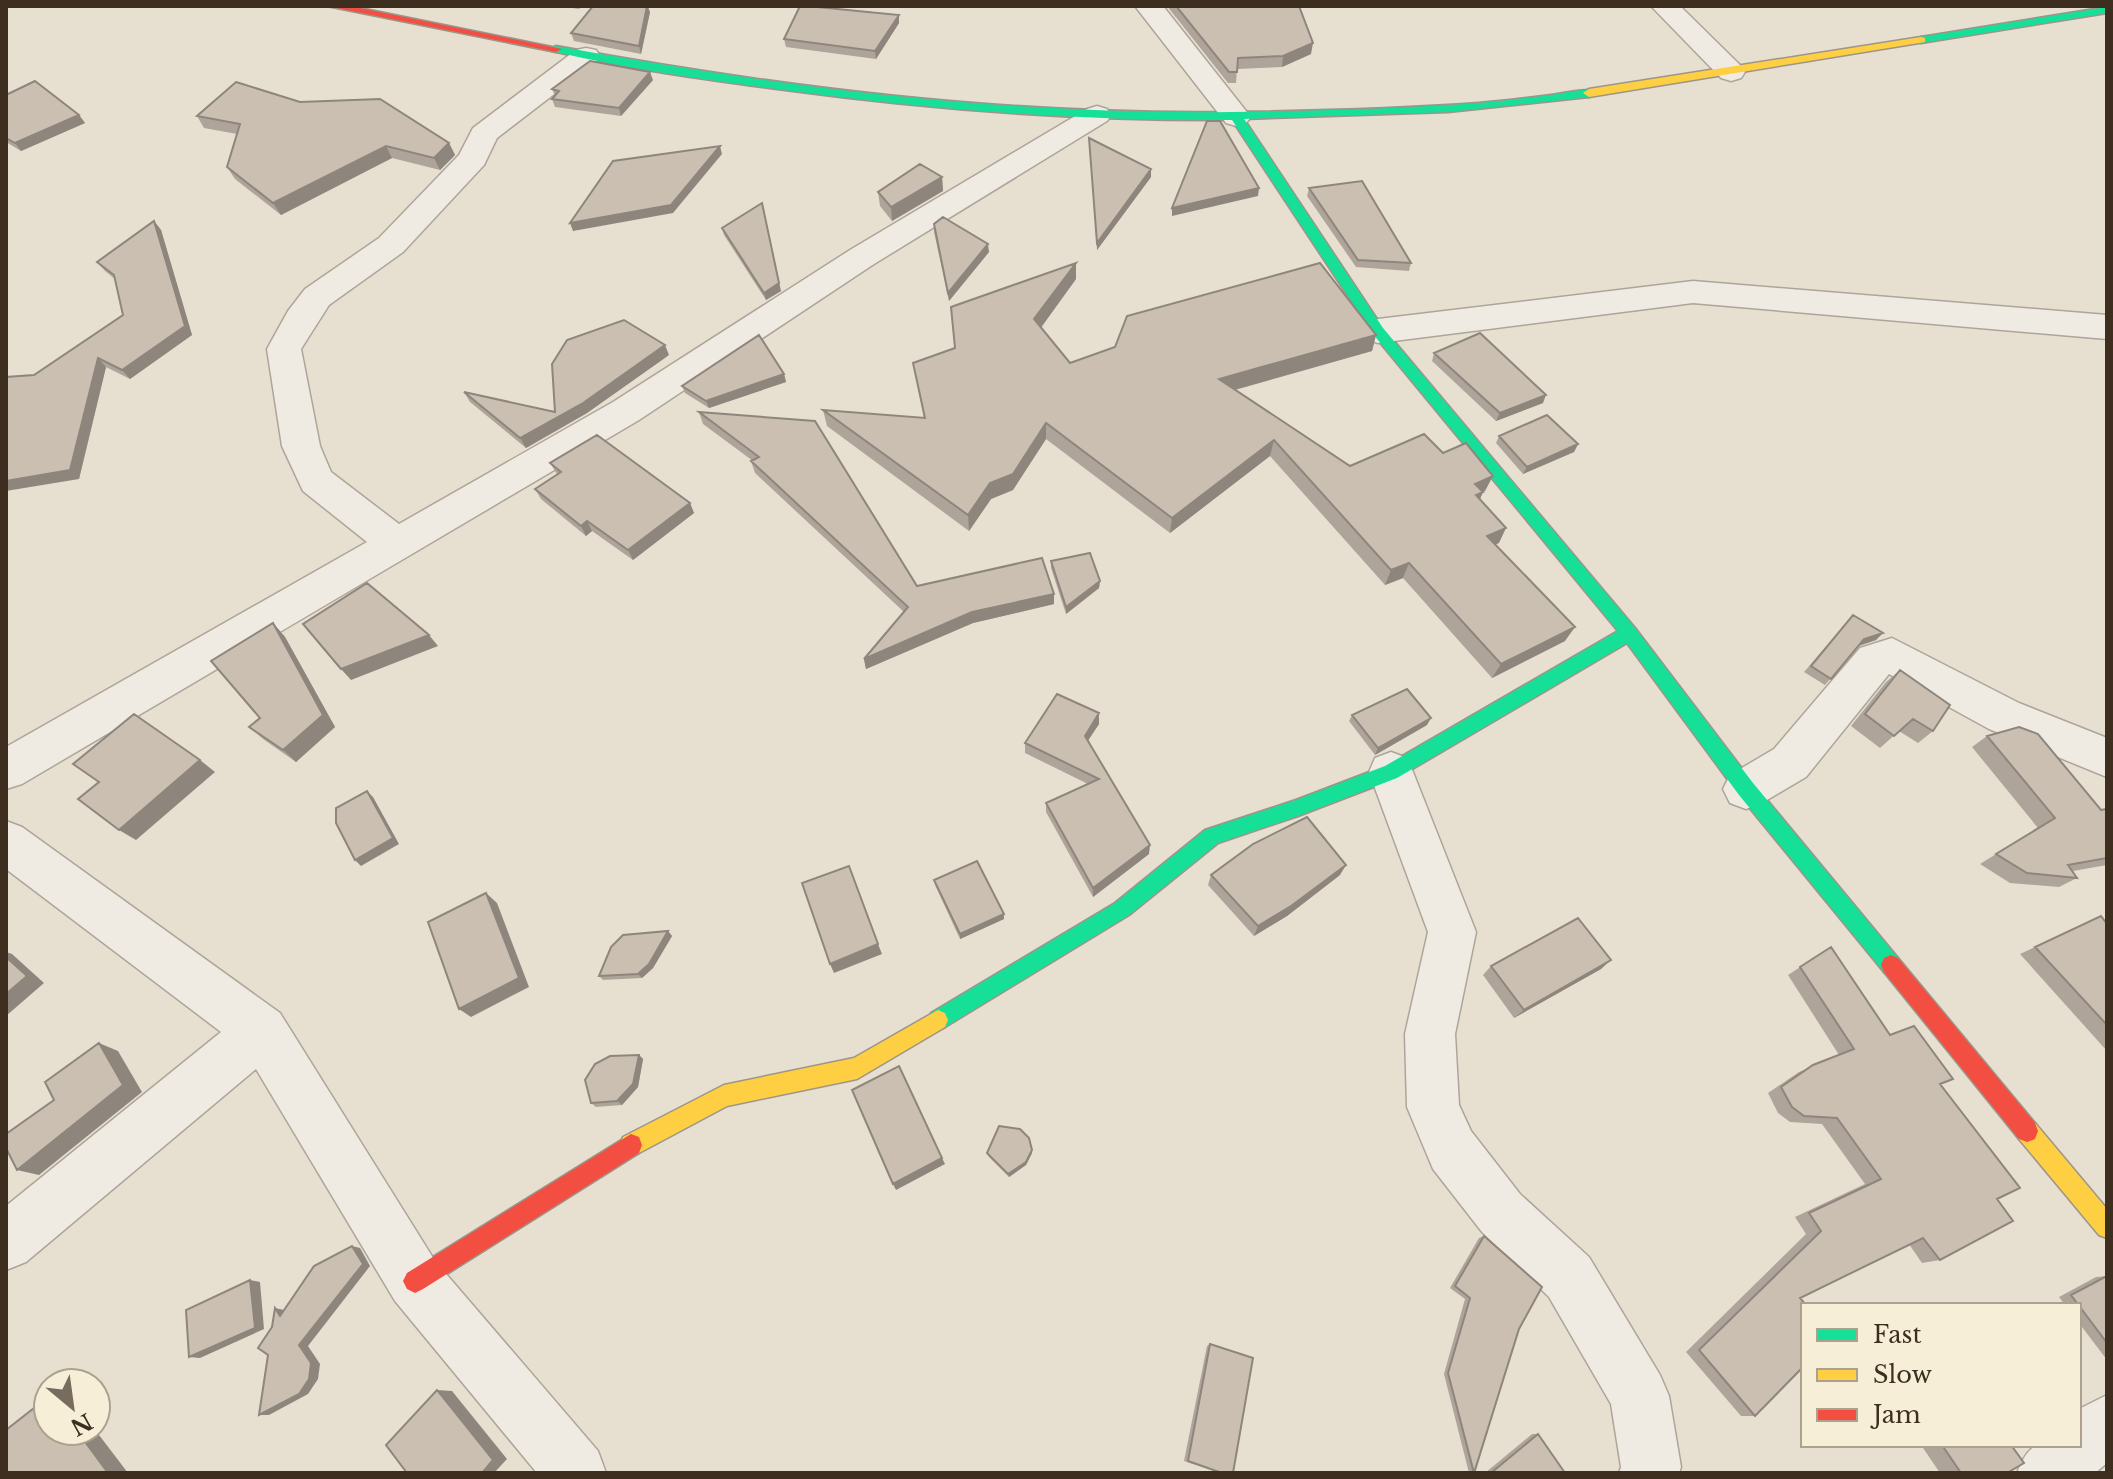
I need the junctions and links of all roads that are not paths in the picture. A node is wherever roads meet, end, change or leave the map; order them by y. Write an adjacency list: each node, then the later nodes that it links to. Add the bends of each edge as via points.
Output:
1 (333, 6): 5 (main road)
2 (1149, 6): 8 (street)
3 (1665, 6): 6 (street)
4 (2107, 10): 6 (main road)
5 (586, 56): 7 (main road, via 823,93); 11 (street, via 484,134 473,159 391,245 317,297 284,349 301,446 316,481)
6 (1731, 72): 8 (main road, via 1526,103)
7 (1097, 115): 8 (main road); 11 (street, via 862,257 626,411)
8 (1236, 117): 10 (main road)
9 (2107, 327): 10 (street, via 1693,292)
10 (1378, 331): 12 (main road)
11 (398, 544): 14 (street)
12 (1629, 633): 15 (main road); 16 (main road)
13 (2107, 758): 16 (street, via 2004,716 1892,655 1875,660 1790,763)
14 (6, 770)
15 (1391, 772): 21 (main road, via 1212,836 1122,909 857,1068 724,1096 650,1133); 26 (street, via 1452,932 1430,1034 1433,1107 1452,1150 1501,1213 1569,1277 1639,1396)
16 (1746, 789): 19 (main road)
17 (6, 842): 18 (street)
18 (262, 1031): 20 (street); 21 (street)
19 (2107, 1227)
20 (6, 1242)
21 (415, 1281): 25 (street)
22 (2107, 1425): 23 (street)
23 (2081, 1446)
24 (2080, 1447): 27 (street)
25 (576, 1473)
26 (1649, 1473)
27 (2047, 1473)

